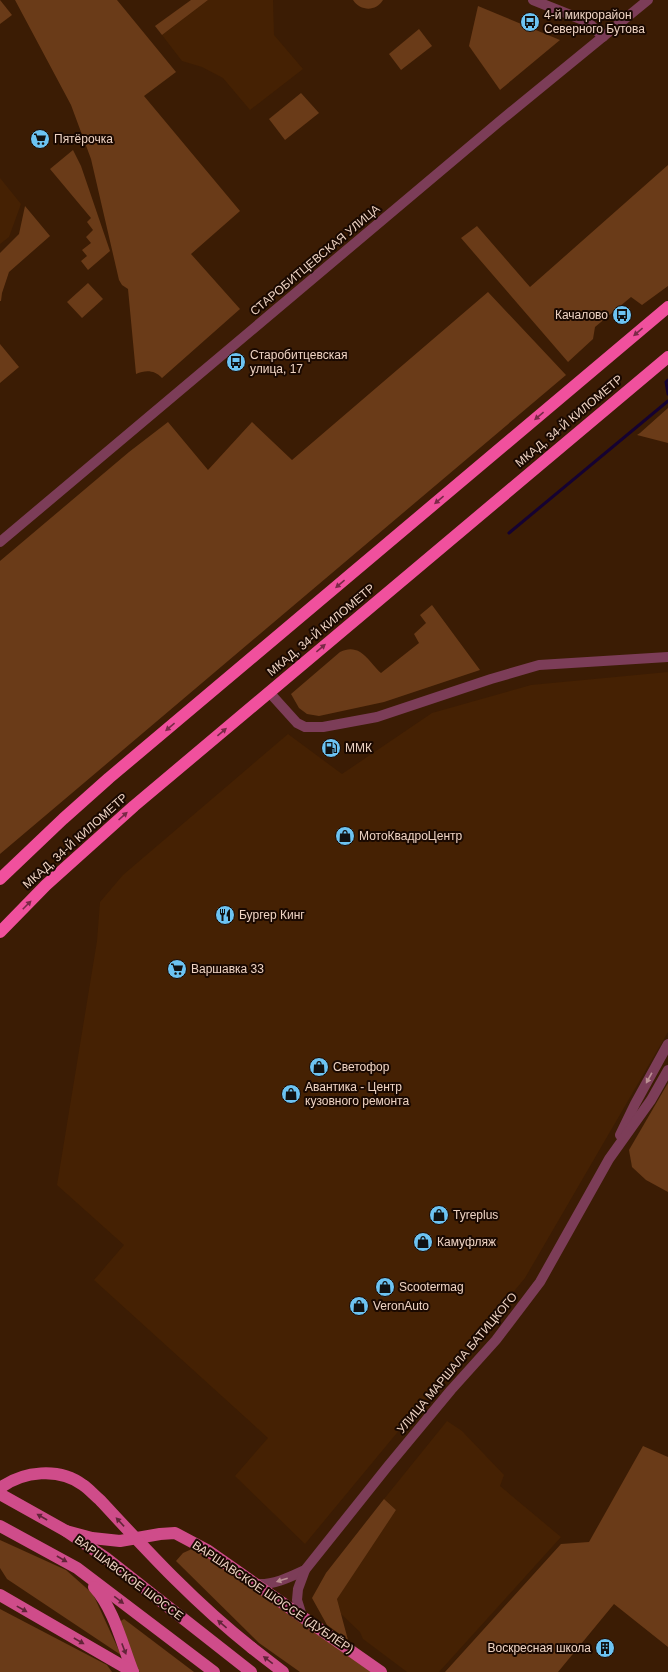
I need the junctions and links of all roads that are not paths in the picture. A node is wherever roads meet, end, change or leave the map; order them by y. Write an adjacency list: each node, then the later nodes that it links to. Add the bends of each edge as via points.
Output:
1 (533, 0): 3 (street, via 588,22)
2 (648, 0): 3 (street, СТАРОБИТЦЕВСКАЯ УЛИЦА)
3 (603, 37): 6 (street, СТАРОБИТЦЕВСКАЯ УЛИЦА)
4 (668, 307): 9 (highway, МКАД, 34-Й КИЛОМЕТР, one-way to 9)
5 (668, 357): 8 (highway, МКАД, 34-Й КИЛОМЕТР, one-way to 5)
6 (0, 542)
7 (668, 657): 8 (street, via 539,665 377,717 323,727 305,727 297,723)
8 (269, 692): 12 (highway, МКАД, 34-Й КИЛОМЕТР, one-way to 8, via 88,847)
9 (63, 819): 10 (highway); 11 (highway, МКАД, 34-Й КИЛОМЕТР)
10 (0, 870)
11 (0, 878)
12 (0, 932)
13 (668, 1044): 15 (street, УЛИЦА МАРШАЛА БАТИЦКОГО, one-way to 15)
14 (668, 1070): 15 (street, УЛИЦА МАРШАЛА БАТИЦКОГО, via 651,1100)
15 (609, 1159): 21 (street, УЛИЦА МАРШАЛА БАТИЦКОГО, via 528,1299)
16 (0, 1488): 29 (main road, one-way to 16, bridge, via 219,1622 193,1598 83,1485 71,1478 53,1474 32,1474 16,1478)
17 (0, 1494): 19 (main road, ВАРШАВСКОЕ ШОССЕ, one-way to 17)
18 (2, 1528): 20 (main road, ВАРШАВСКОЕ ШОССЕ, one-way to 20)
19 (66, 1531): 22 (main road, ВАРШАВСКОЕ ШОССЕ (ДУБЛЁР), via 92,1538 120,1541 175,1533 207,1550); 28 (main road, ВАРШАВСКОЕ ШОССЕ, via 106,1558)
20 (77, 1568): 26 (main road, one-way to 26, via 104,1600); 27 (main road, ВАРШАВСКОЕ ШОССЕ, one-way to 27)
21 (305, 1570): 22 (street, УЛИЦА МАРШАЛА БАТИЦКОГО, one-way to 22, via 285,1580 265,1585); 24 (street, УЛИЦА МАРШАЛА БАТИЦКОГО, via 297,1600)
22 (257, 1584): 24 (main road, ВАРШАВСКОЕ ШОССЕ (ДУБЛЁР))
23 (0, 1595): 25 (main road, one-way to 25)
24 (302, 1616): 30 (main road, ВАРШАВСКОЕ ШОССЕ (ДУБЛЁР))
25 (122, 1668): 26 (main road)
26 (133, 1672)
27 (214, 1672)
28 (251, 1672)
29 (283, 1672)
30 (381, 1672)

